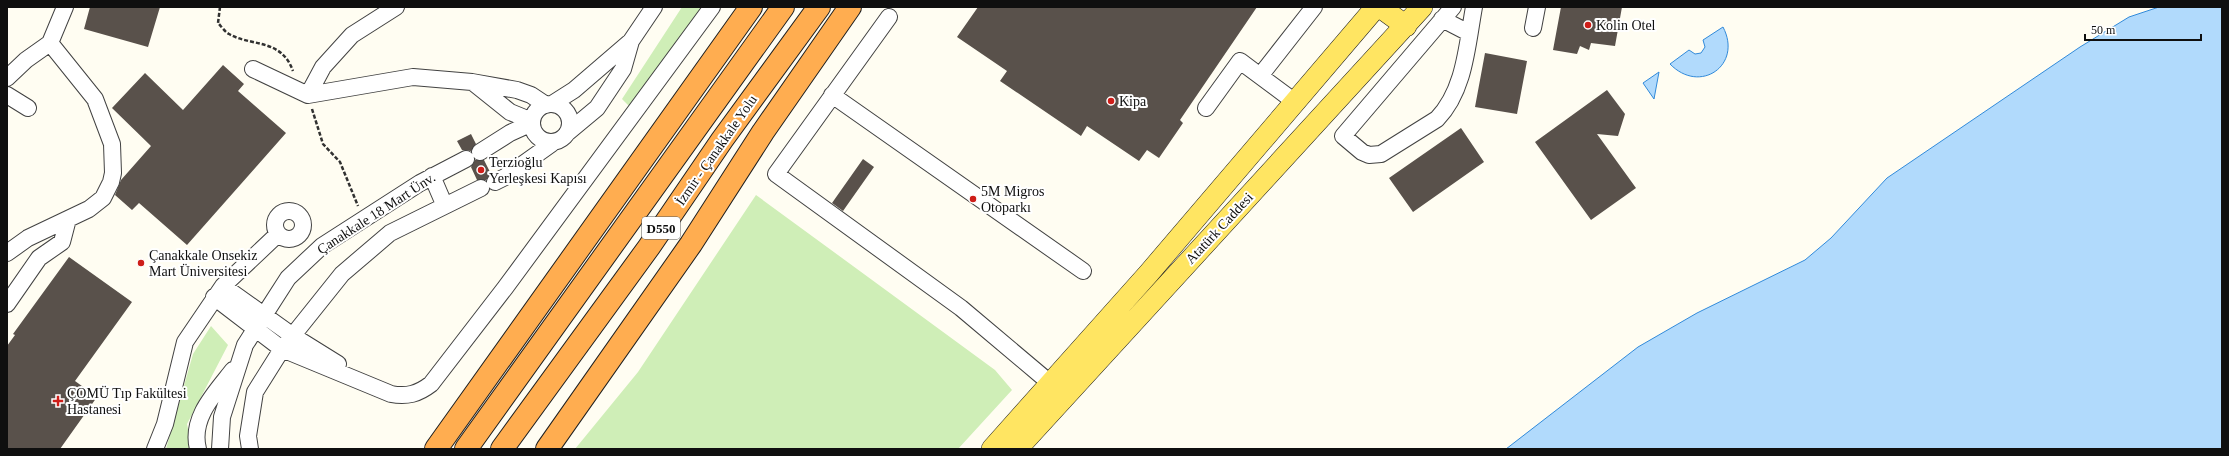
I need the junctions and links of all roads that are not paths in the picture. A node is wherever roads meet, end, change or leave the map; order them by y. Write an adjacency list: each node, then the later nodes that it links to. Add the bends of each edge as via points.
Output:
1 (65, 7): 22 (street)
2 (396, 7): 28 (street, via 352,35 323,67)
3 (654, 7): 21 (street)
4 (712, 7): 49 (street, via 510,282 431,384 423,390 407,395)
5 (751, 7): 54 (highway)
6 (783, 7): 55 (highway, İzmir - Çanakkale Yolu / D550)
7 (819, 7): 56 (highway, İzmir - Çanakkale Yolu / D550)
8 (850, 7): 57 (highway, via 763,132 691,244)
9 (1314, 7): 24 (street)
10 (1376, 7): 30 (main road, Atatürk Caddesi)
11 (1380, 7): 18 (main road)
12 (1422, 7): 18 (main road, Atatürk Caddesi)
13 (1453, 7): 17 (street)
14 (1474, 7): 20 (street)
15 (1537, 7): 19 (street)
16 (889, 17): 29 (street)
17 (1442, 19): 20 (street); 20 (street, via 1343,136 1362,152 1369,155 1381,154 1437,119 1457,88)
18 (1406, 26): 48 (main road, Atatürk Caddesi)
19 (1534, 28)
20 (1469, 33)
21 (631, 41): 31 (street, via 574,90); 35 (street, Çanakkale 18 Mart Ünv., via 623,69 597,108)
22 (50, 43): 25 (street); 38 (street, via 95,99 112,144 113,173 108,190 96,204)
23 (253, 69): 28 (street)
24 (1260, 76): 30 (street); 33 (street, via 1240,61)
25 (7, 78)
26 (472, 82): 28 (street, via 412,77); 31 (street, via 517,90); 34 (street, via 510,112)
27 (7, 95): 32 (street)
28 (308, 95)
29 (832, 95): 41 (street); 48 (street, via 776,174 961,308)
30 (1295, 102): 48 (main road, Atatürk Caddesi, via 1149,273)
31 (549, 104): 34 (street, via 536,111); 35 (street, via 564,109 568,114 570,127)
32 (28, 108)
33 (1206, 108)
34 (532, 122): 35 (street, via 536,135 548,142); 36 (street, Çanakkale 18 Mart Ünv.)
35 (561, 137): 37 (street, Çanakkale 18 Mart Ünv., via 505,177)
36 (432, 176): 37 (street); 44 (street, Çanakkale 18 Mart Ünv., via 322,246 288,278)
37 (444, 204): 45 (street, Çanakkale 18 Mart Ünv., via 390,233 342,274)
38 (68, 219): 40 (street, via 28,238); 43 (street, via 62,242 39,258)
39 (278, 234): 42 (street)
40 (7, 253)
41 (1083, 271)
42 (219, 292): 44 (street); 50 (street, via 185,342 165,424)
43 (7, 304)
44 (259, 321): 45 (street); 46 (street); 47 (street, Çanakkale 18 Mart Ünv., via 245,345)
45 (293, 336): 46 (street, Çanakkale 18 Mart Ünv.); 49 (street)
46 (282, 349): 49 (street); 53 (street, Çanakkale 18 Mart Ünv., via 255,392 248,436)
47 (239, 363): 51 (street, via 207,403 195,437); 52 (street, Çanakkale 18 Mart Ünv., via 222,417)
48 (1058, 389): 58 (main road, Atatürk Caddesi); 59 (main road, Atatürk Caddesi)
49 (384, 391)
50 (155, 449)
51 (198, 449)
52 (220, 449)
53 (250, 449)
54 (436, 449)
55 (466, 449)
56 (502, 449)
57 (547, 449)
58 (992, 449)
59 (1017, 449)

